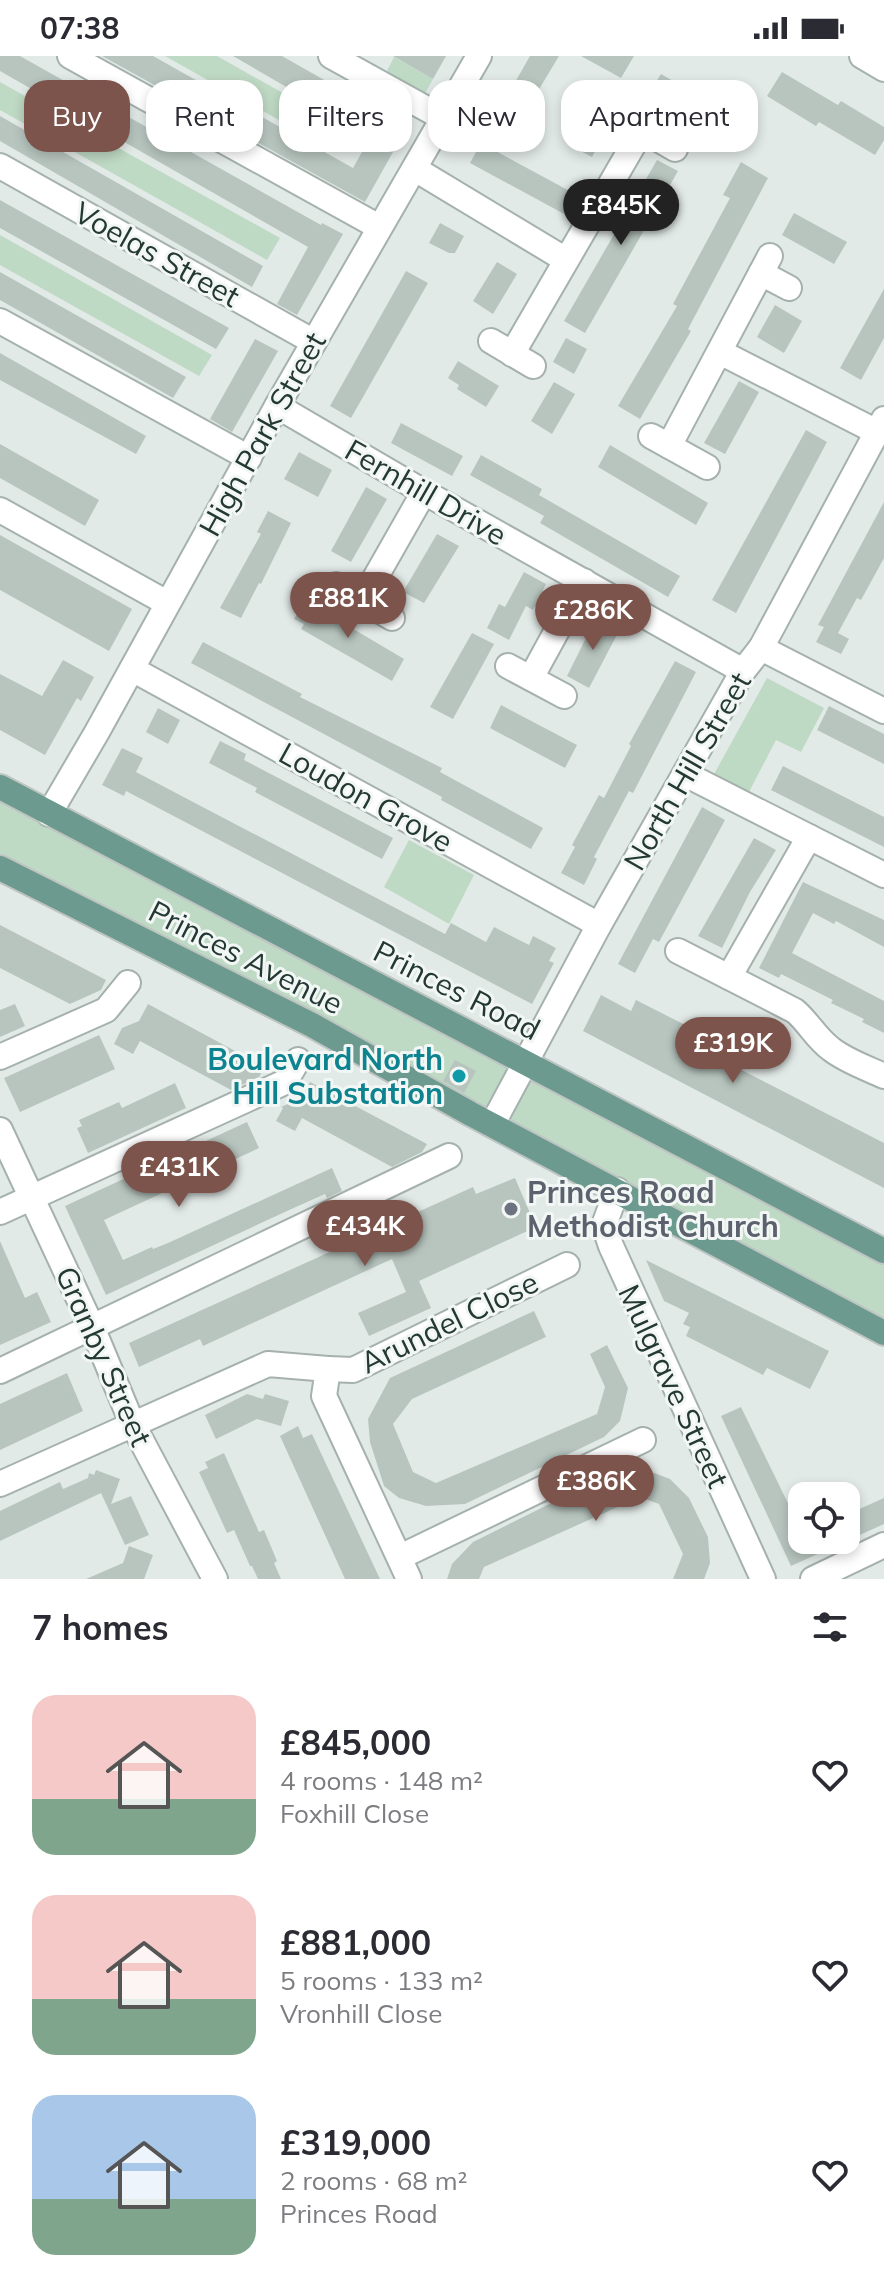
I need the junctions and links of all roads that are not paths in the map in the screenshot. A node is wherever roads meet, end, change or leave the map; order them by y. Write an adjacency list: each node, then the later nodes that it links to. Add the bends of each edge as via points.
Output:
1 (70, 56): 12 (street)
2 (331, 56): 7 (street)
3 (479, 56): 6 (street, High Park Street)
4 (862, 56): 5 (street)
5 (884, 69)
6 (465, 80)
7 (428, 110)
8 (428, 145): 11 (street, High Park Street)
9 (629, 152): 13 (street)
10 (0, 166): 17 (street, Voelas Street)
11 (415, 169): 12 (street, High Park Street); 13 (street)
12 (379, 227): 17 (street, High Park Street)
13 (566, 260): 16 (street, via 523,360)
14 (789, 288): 18 (street, via 766,265)
15 (0, 321): 21 (street)
16 (491, 341)
17 (314, 342): 19 (street, High Park Street)
18 (720, 352): 20 (street); 22 (street, via 660,441)
19 (277, 406): 21 (street, High Park Street); 23 (street, Fernhill Drive)
20 (880, 425): 30 (street, North Hill Street)
21 (249, 458): 28 (street, High Park Street)
22 (707, 467)
23 (424, 492): 25 (street, Fernhill Drive); 27 (street)
24 (0, 510): 28 (street)
25 (584, 581): 33 (street, Fernhill Drive); 34 (street)
26 (336, 585): 27 (street)
27 (362, 601): 29 (street)
28 (167, 603): 32 (street, High Park Street)
29 (392, 618)
30 (761, 648): 33 (street, North Hill Street); 36 (street)
31 (508, 666): 34 (street)
32 (132, 669): 39 (street, High Park Street); 43 (street, Loudon Grove)
33 (743, 671): 37 (street, North Hill Street)
34 (531, 678): 35 (street)
35 (564, 696)
36 (884, 711)
37 (685, 774): 40 (street); 43 (street, North Hill Street)
38 (0, 787): 39 (main road, Princes Road)
39 (49, 814): 49 (main road, Princes Road)
40 (809, 837): 42 (street); 45 (street)
41 (0, 868): 51 (main road, Princes Avenue, via 312,1025)
42 (884, 875)
43 (599, 925): 49 (street, North Hill Street)
44 (678, 951): 45 (street)
45 (729, 977): 50 (street, via 795,1011 833,1051)
46 (128, 983): 47 (street, via 106,1010)
47 (0, 1057)
48 (298, 1060): 55 (street, via 285,1082)
49 (527, 1062): 51 (street, North Hill Street); 57 (main road, Princes Road)
50 (884, 1076)
51 (492, 1125): 54 (main road, Princes Avenue)
52 (0, 1130): 55 (street, Granby Street)
53 (449, 1156): 59 (street)
54 (617, 1190): 60 (main road, Princes Avenue); 69 (street, Mulgrave Street, via 604,1225 611,1246)
55 (33, 1198): 56 (street); 59 (street, Granby Street)
56 (0, 1212)
57 (884, 1251)
58 (567, 1265): 61 (street, Arundel Close, via 353,1370)
59 (92, 1327): 62 (street); 63 (street, Granby Street)
60 (884, 1333)
61 (328, 1369): 63 (street, Arundel Close, via 268,1364); 67 (street, via 324,1396)
62 (0, 1371)
63 (132, 1423): 65 (street, Arundel Close); 68 (street, Granby Street)
64 (643, 1440): 67 (street)
65 (0, 1484)
66 (884, 1545): 70 (street)
67 (405, 1568)
68 (213, 1579)
69 (763, 1579)
70 (813, 1579)

